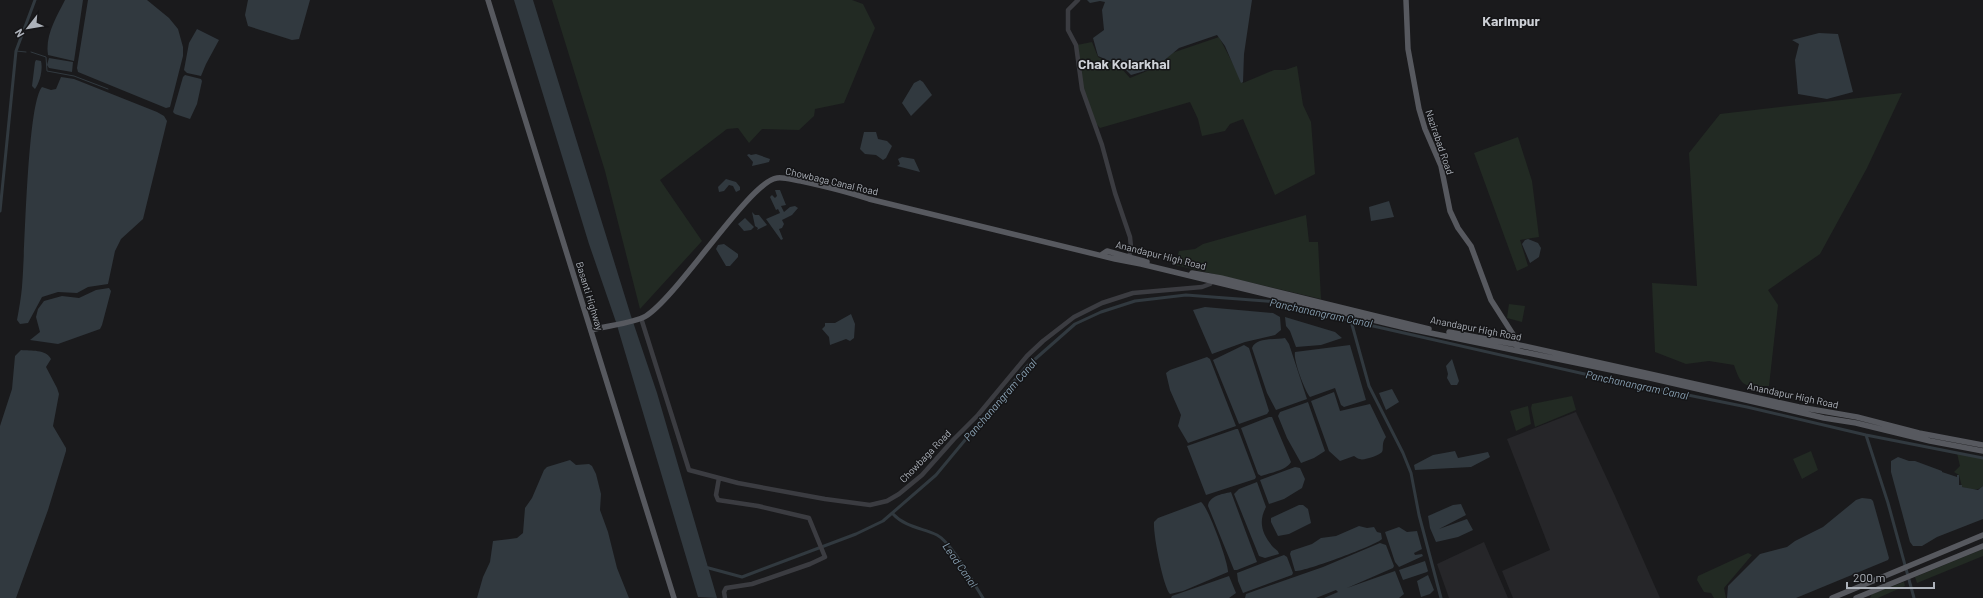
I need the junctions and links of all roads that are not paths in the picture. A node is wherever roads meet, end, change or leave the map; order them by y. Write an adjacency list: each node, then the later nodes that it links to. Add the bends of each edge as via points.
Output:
1 (488, 0): 8 (main road, Basanti Highway)
2 (1078, 0): 5 (street, via 1068,10 1068,30 1076,45 1082,92 1102,145 1130,237)
3 (1406, 0): 9 (main road, Nazirabad Road, via 1408,49 1419,109 1441,166 1450,211 1471,246 1491,300 1516,339)
4 (1101, 256): 5 (main road, Anandapur High Road, via 1107,252); 7 (main road, Chowbaga Canal Road, via 832,188 776,178 752,196 675,288 648,314)
5 (1128, 259): 6 (main road, Anandapur High Road)
6 (1213, 279): 9 (main road, Anandapur High Road); 12 (street, Chowbaga Road, via 1202,287 1133,293 1074,316 1027,356 978,415 922,475 887,501 870,505 857,504)
7 (640, 318): 8 (main road, Chowbaga Canal Road); 12 (street, Chowbaga Road, via 687,466 693,472)
8 (591, 330): 15 (main road, Basanti Highway)
9 (1517, 348): 10 (main road, Anandapur High Road); 11 (main road, Anandapur High Road, via 1824,418)
10 (1983, 445)
11 (1983, 451)
12 (719, 478): 16 (street, via 716,495 718,500 808,517 824,558 752,584 726,588)
13 (1983, 535): 17 (main road)
14 (1983, 546): 18 (main road)
15 (674, 598)
16 (725, 598)
17 (1832, 598)
18 (1856, 598)

